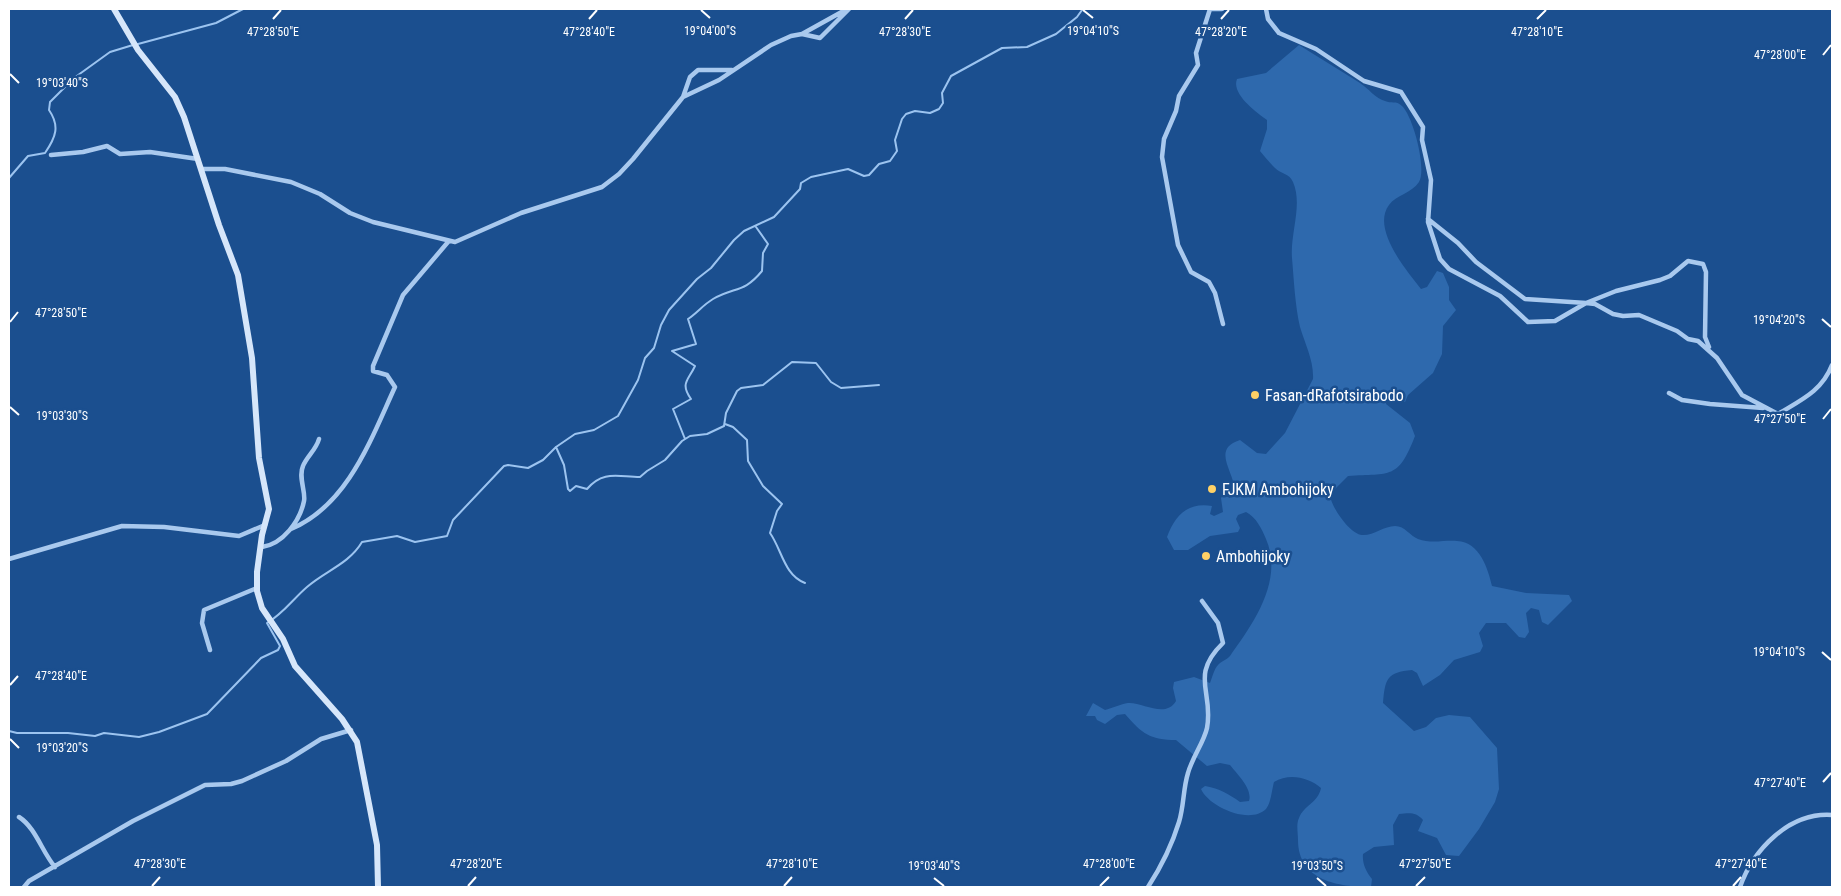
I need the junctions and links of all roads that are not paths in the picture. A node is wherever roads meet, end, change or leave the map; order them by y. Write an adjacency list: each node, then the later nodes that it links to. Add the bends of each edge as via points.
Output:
1 (114, 9): 10 (street, via 130,39 175,96)
2 (848, 9): 6 (street); 6 (street, via 820,38)
3 (1210, 9): 4 (street); 15 (street, via 1196,52 1198,65 1179,96 1164,139 1162,158 1178,245 1191,272 1209,282 1216,293)
4 (1222, 9)
5 (1266, 9): 12 (street, via 1268,19 1279,33 1316,49 1364,81 1401,92 1422,127 1431,180)
6 (802, 34): 7 (street, via 771,45)
7 (734, 70): 8 (street); 8 (street, via 698,70 690,77)
8 (683, 97): 13 (street, via 620,174 602,187 521,213 455,242)
9 (51, 154): 10 (street, via 108,146 120,154 150,152)
10 (198, 159): 11 (street)
11 (201, 169): 13 (street, via 225,169 291,182 373,222 422,232); 21 (street, via 241,288 252,358 259,458 269,508)
12 (1428, 218): 14 (street, via 1476,262 1525,298); 14 (street, via 1434,246 1449,269 1500,296 1528,322 1555,321)
13 (448, 242): 22 (street, via 404,296 373,366 373,371 387,375 396,385 362,458 345,487 303,524)
14 (1586, 303): 16 (street, via 1595,304 1612,314 1645,317); 16 (street, via 1670,276 1688,261 1703,264 1706,272 1705,337)
15 (1223, 324)
16 (1709, 349): 19 (street, via 1742,395)
17 (1832, 365): 19 (street, via 1827,379 1814,393 1778,414)
18 (1670, 392): 19 (street, via 1682,400)
19 (1764, 408)
20 (319, 439): 22 (street, via 316,450 302,466 304,500)
21 (265, 525): 23 (street); 24 (street, via 239,536 164,527 122,526)
22 (291, 529): 23 (street, via 275,543)
23 (262, 547): 25 (street)
24 (9, 559)
25 (257, 588): 27 (street, via 204,610 202,623); 28 (street, via 262,608 304,678)
26 (1202, 601): 34 (street, via 1218,623 1223,643 1207,664 1203,681 1208,710 1206,730 1188,774 1179,822 1166,858)
27 (210, 650)
28 (351, 730): 31 (street, via 321,739 286,761 242,781 205,785 133,821); 33 (street, via 357,742 377,845)
29 (1832, 815): 35 (street, via 1818,815 1788,826 1775,836 1752,861)
30 (19, 818): 31 (street, via 28,823)
31 (55, 867): 32 (street)
32 (24, 887)
33 (378, 887)
34 (1148, 887)
35 (1740, 887)

